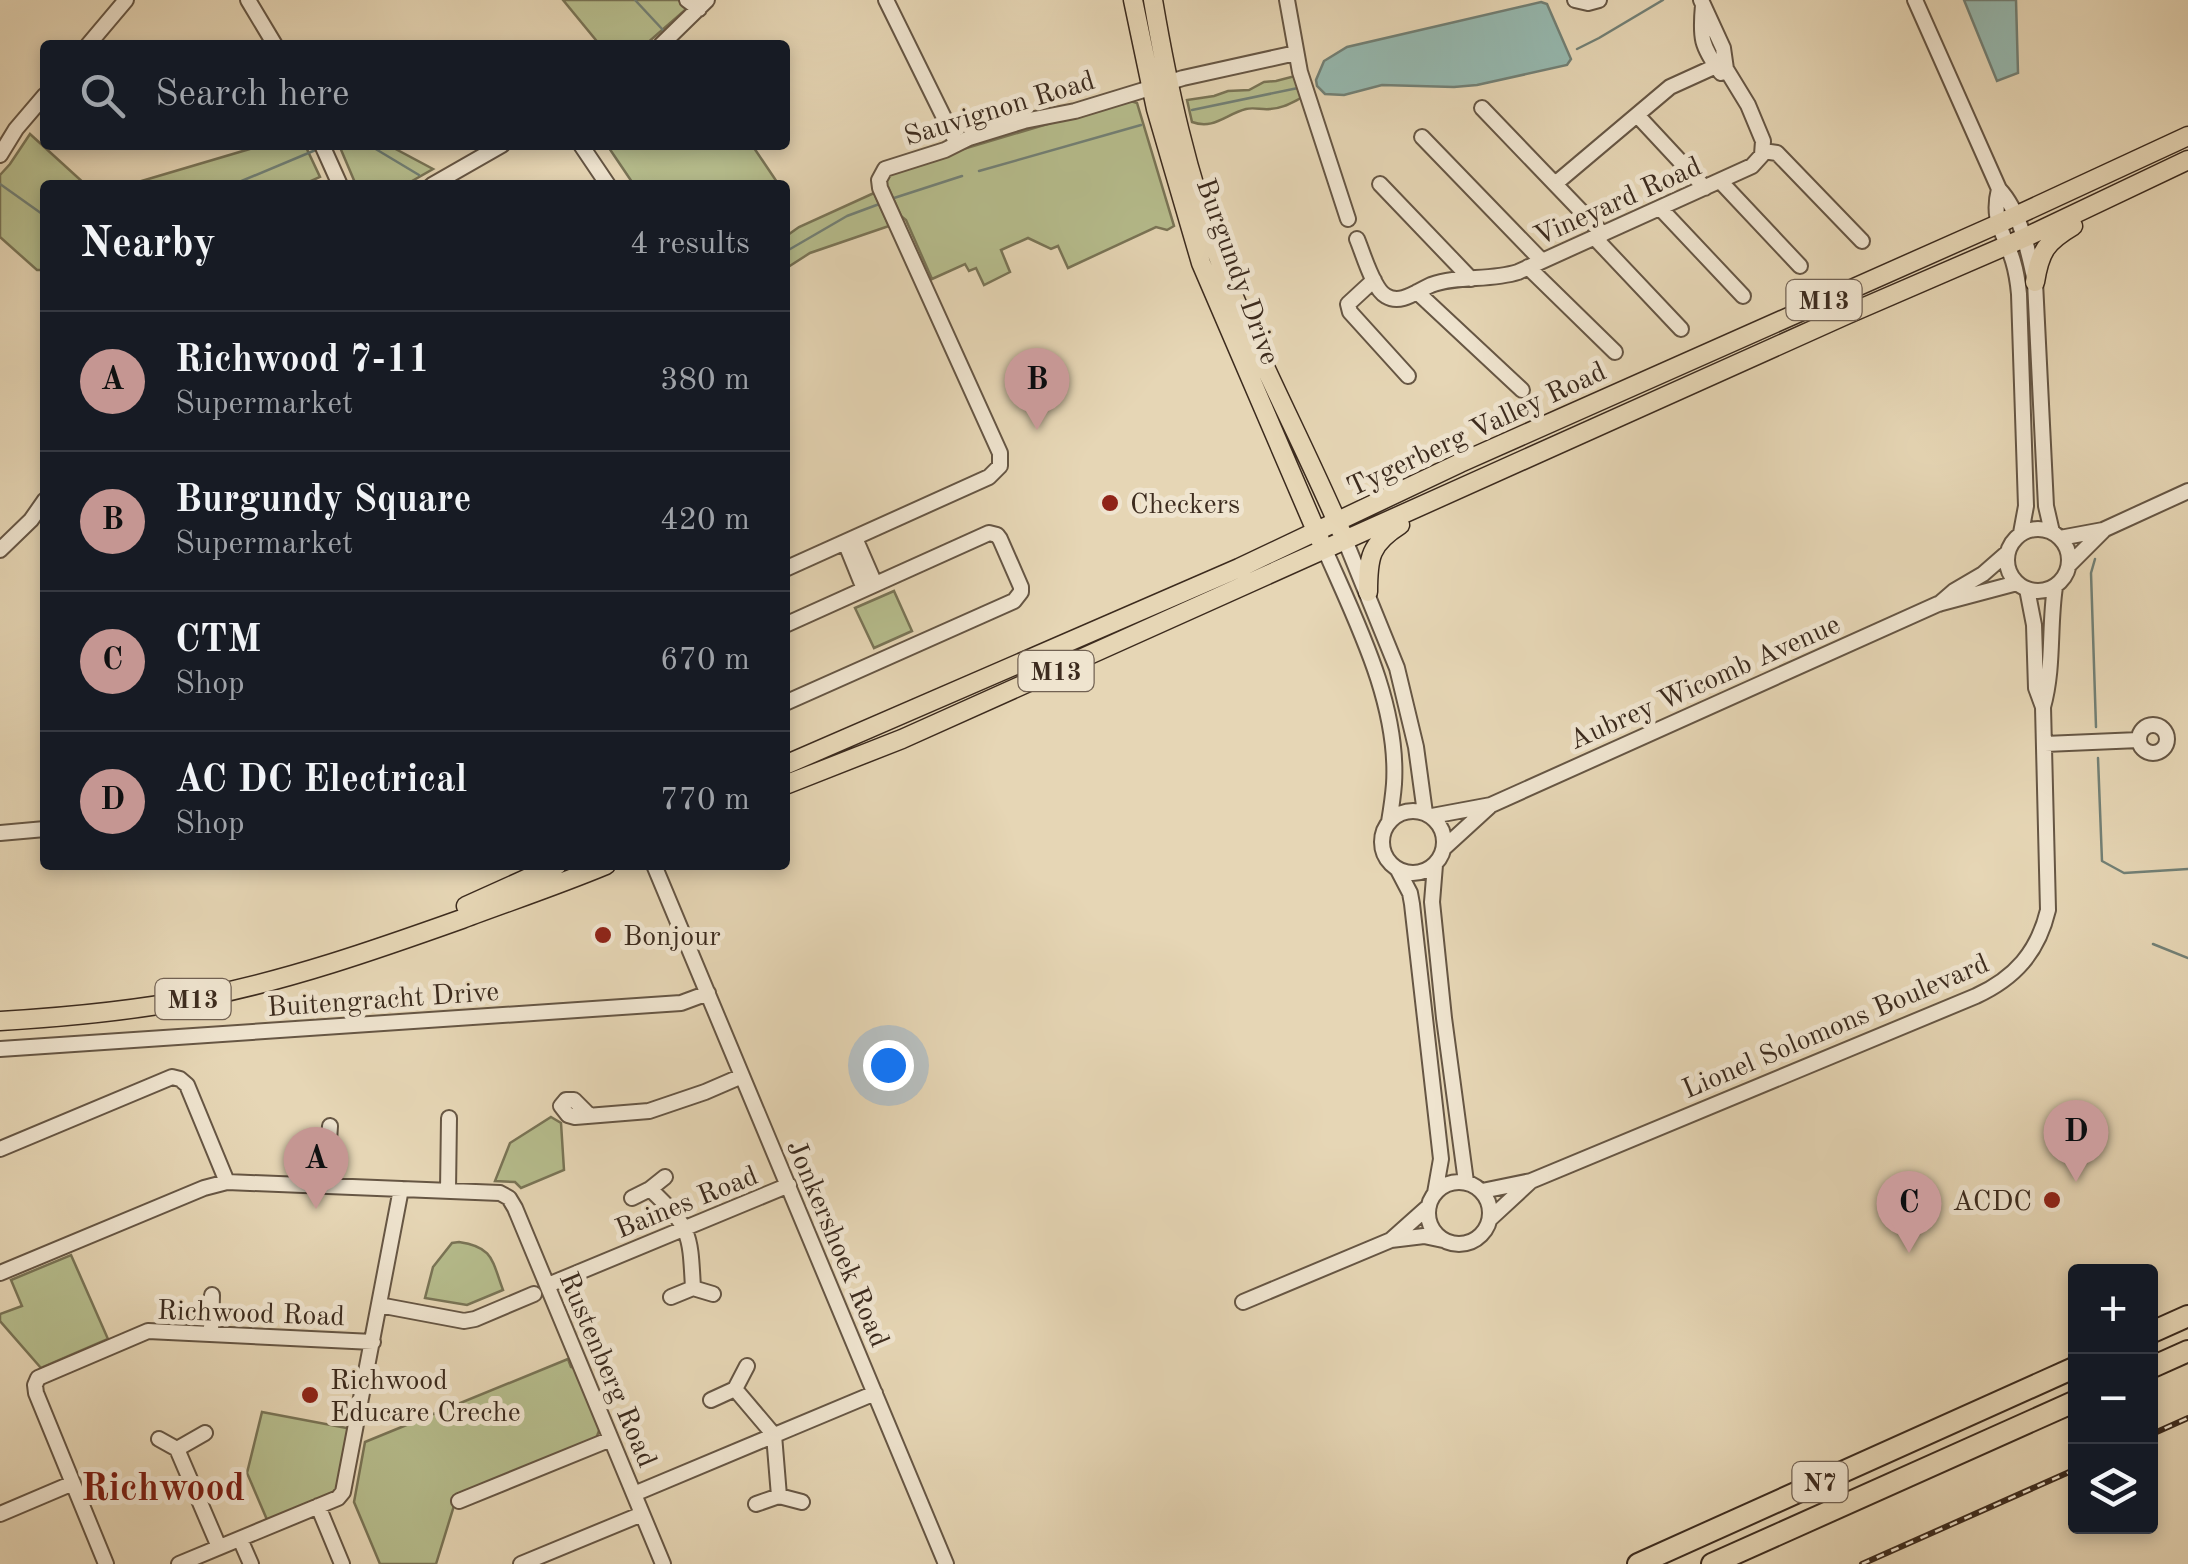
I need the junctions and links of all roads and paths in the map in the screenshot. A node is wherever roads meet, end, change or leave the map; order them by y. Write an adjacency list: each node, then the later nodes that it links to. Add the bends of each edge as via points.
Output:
1 (126, 0): 12 (street)
2 (248, 0): 13 (street)
3 (886, 0): 23 (street)
4 (1132, 0): 17 (main road, Burgundy Drive)
5 (1152, 0): 17 (main road, Burgundy Drive)
6 (1287, 0): 15 (street)
7 (1575, 0): 8 (street)
8 (1599, 0)
9 (1915, 0): 40 (street)
10 (1702, 2): 16 (street, via 1723,48)
11 (698, 3): 14 (street)
12 (92, 40)
13 (272, 40)
14 (665, 40)
15 (1296, 53): 17 (street, Sauvignon Road); 39 (street)
16 (1720, 64): 20 (street, via 1670,88); 27 (street, via 1748,105)
17 (1160, 85): 23 (street, Sauvignon Road); 59 (main road, Burgundy Drive, via 1243,319); 65 (main road, Burgundy Drive, via 1201,263)
18 (40, 102): 28 (street)
19 (1482, 108): 35 (street)
20 (1637, 116): 35 (street); 36 (street)
21 (2188, 136): 40 (main road, Tygerberg Valley Road / M13)
22 (1422, 137): 45 (street)
23 (957, 144): 63 (street, Sauvignon Road, via 889,167 880,188 997,446 998,470)
24 (493, 150): 31 (street)
25 (584, 150): 32 (street)
26 (325, 151): 30 (street)
27 (1763, 151): 33 (street, Vineyard Road, via 1752,166); 43 (street, via 1777,153)
28 (0, 156)
29 (2188, 160): 37 (main road, Tygerberg Valley Road / M13)
30 (338, 180)
31 (441, 180)
32 (604, 180)
33 (1720, 181): 36 (street, Vineyard Road); 46 (street)
34 (1380, 184): 47 (street)
35 (1556, 184): 41 (street)
36 (1705, 188): 38 (street, Vineyard Road)
37 (2099, 202): 44 (main road, Tygerberg Valley Road / M13); 49 (main road, via 2046,246)
38 (1660, 208): 41 (street, Vineyard Road); 51 (street)
39 (1348, 220)
40 (2006, 220): 44 (street); 59 (main road, Tygerberg Valley Road / M13)
41 (1599, 236): 45 (street, Vineyard Road); 52 (street)
42 (1357, 239): 48 (street)
43 (1862, 241)
44 (2015, 242): 49 (street); 56 (main road, Tygerberg Valley Road / M13); 61 (street, via 2026,506)
45 (1535, 264): 47 (street, Vineyard Road); 53 (street)
46 (1800, 266)
47 (1470, 279): 50 (street, Vineyard Road)
48 (1374, 280): 50 (street, Vineyard Road, via 1390,298); 54 (street, via 1351,299 1350,312)
49 (2035, 282): 62 (street, via 2046,506)
50 (1417, 292): 55 (street)
51 (1742, 296)
52 (1681, 329)
53 (1615, 352)
54 (1408, 376)
55 (1522, 390)
56 (1468, 484): 64 (main road, Tygerberg Valley Road / M13); 73 (main road, via 1443,505 1385,534 1370,558)
57 (2188, 491): 60 (street)
58 (40, 504): 66 (street, via 9,532)
59 (1338, 522): 64 (main road, Burgundy Drive); 65 (main road, Tygerberg Valley Road / M13)
60 (2104, 530): 62 (street); 68 (street)
61 (2021, 533): 62 (street); 67 (street)
62 (2056, 535): 68 (street)
63 (850, 540): 69 (street, Sauvignon Road); 70 (street)
64 (1345, 540): 65 (main road, Tygerberg Valley Road / M13); 73 (street)
65 (1321, 541): 80 (main road, Tygerberg Valley Road / M13); 81 (main road, Tygerberg Valley Road / M13, via 902,740); 84 (street, via 1382,696 1394,764)
66 (0, 550)
67 (2007, 553): 71 (street, via 2008,572); 74 (street, Aubrey Wicomb Avenue)
68 (2069, 565): 72 (street)
69 (790, 567)
70 (869, 586): 75 (street); 76 (street, via 989,532 1000,538 1021,592 1014,601)
71 (2022, 586): 72 (street, via 2042,592); 74 (street, Aubrey Wicomb Avenue); 77 (street, Lionel Solomons Boulevard)
72 (2055, 586): 77 (street, Lionel Solomons Boulevard)
73 (1368, 592): 83 (street, via 1409,708)
74 (1938, 604): 82 (street, Aubrey Wicomb Avenue)
75 (790, 623)
76 (790, 701)
77 (2044, 708): 79 (street, Lionel Solomons Boulevard)
78 (2139, 740): 79 (street)
79 (2045, 744): 103 (street, Lionel Solomons Boulevard, via 2048,910 2036,946 2009,978)
80 (790, 763)
81 (790, 783)
82 (1491, 805): 83 (street, Aubrey Wicomb Avenue); 87 (street, Aubrey Wicomb Avenue)
83 (1428, 814): 84 (street, via 1407,811); 87 (street, via 1442,828)
84 (1388, 822): 92 (street, via 1384,853)
85 (40, 830): 86 (street)
86 (0, 833)
87 (1444, 847): 88 (street)
88 (1436, 865): 92 (street, via 1418,874); 105 (street, via 1432,902)
89 (545, 870): 93 (main road, M13)
90 (592, 870): 93 (main road, M13)
91 (656, 870): 94 (street, Jonkershoek Road)
92 (1398, 870): 113 (street, via 1410,896 1441,1159)
93 (380, 948): 95 (main road, M13, via 196,998)
94 (708, 993): 96 (street, Buitengracht Drive, via 681,1003); 97 (street, Jonkershoek Road)
95 (0, 1021)
96 (0, 1048)
97 (742, 1076): 98 (street, via 650,1111); 107 (street, Jonkershoek Road)
98 (589, 1114)
99 (449, 1118): 110 (street)
100 (330, 1126): 106 (street)
101 (0, 1149): 104 (street, via 176,1077 186,1085)
102 (666, 1177): 109 (street)
103 (1531, 1181): 111 (street, Lionel Solomons Boulevard); 114 (street, Lionel Solomons Boulevard)
104 (227, 1182): 106 (street); 118 (street)
105 (1466, 1182): 111 (street); 113 (street, via 1449,1183)
106 (326, 1185): 108 (street)
107 (789, 1186): 115 (street, Baines Road); 136 (street, Jonkershoek Road)
108 (400, 1189): 110 (street); 126 (street)
109 (650, 1189): 112 (street); 115 (street)
110 (448, 1190): 119 (street, Rustenberg Road, via 506,1196)
111 (1482, 1190): 114 (street)
112 (632, 1198)
113 (1432, 1199): 116 (street); 117 (street, via 1428,1218)
114 (1491, 1218): 117 (street, via 1468,1244)
115 (684, 1228): 119 (street, Baines Road); 120 (street)
116 (1392, 1240): 117 (street); 125 (street)
117 (1443, 1240)
118 (0, 1273)
119 (548, 1285): 142 (street, Rustenberg Road)
120 (693, 1288): 122 (street); 124 (street)
121 (534, 1294): 126 (street, via 464,1320)
122 (713, 1294)
123 (212, 1295): 129 (street)
124 (671, 1296)
125 (1243, 1302)
126 (380, 1305): 130 (street)
127 (2188, 1316): 128 (highway)
128 (2158, 1329)
129 (210, 1333): 130 (street, Richwood Road); 144 (street, Richwood Road, via 142,1333 38,1378 36,1393)
130 (373, 1342): 150 (street, via 346,1485 338,1498)
131 (2188, 1352): 132 (highway)
132 (2158, 1365)
133 (747, 1366): 135 (street)
134 (2068, 1371): 162 (highway, N7)
135 (735, 1389): 137 (street); 140 (street)
136 (875, 1393): 140 (street); 161 (street, Jonkershoek Road)
137 (710, 1400)
138 (2068, 1406): 163 (highway, N7)
139 (205, 1434): 143 (street)
140 (774, 1435): 145 (street); 146 (street)
141 (159, 1439): 143 (street)
142 (611, 1439): 145 (street, Rustenberg Road); 147 (street)
143 (177, 1449): 154 (street)
144 (73, 1484): 151 (street); 155 (street, Richwood Road)
145 (634, 1494): 152 (street, Rustenberg Road)
146 (779, 1496): 148 (street); 149 (street)
147 (459, 1501)
148 (802, 1502)
149 (756, 1504)
150 (318, 1506): 153 (street); 158 (street)
151 (0, 1514)
152 (642, 1514): 159 (street); 160 (street, Rustenberg Road)
153 (240, 1538): 154 (street); 157 (street)
154 (219, 1548): 156 (street)
155 (106, 1564)
156 (179, 1564)
157 (251, 1564)
158 (342, 1564)
159 (521, 1564)
160 (663, 1564)
161 (946, 1564)
162 (1638, 1564)
163 (1712, 1564)

